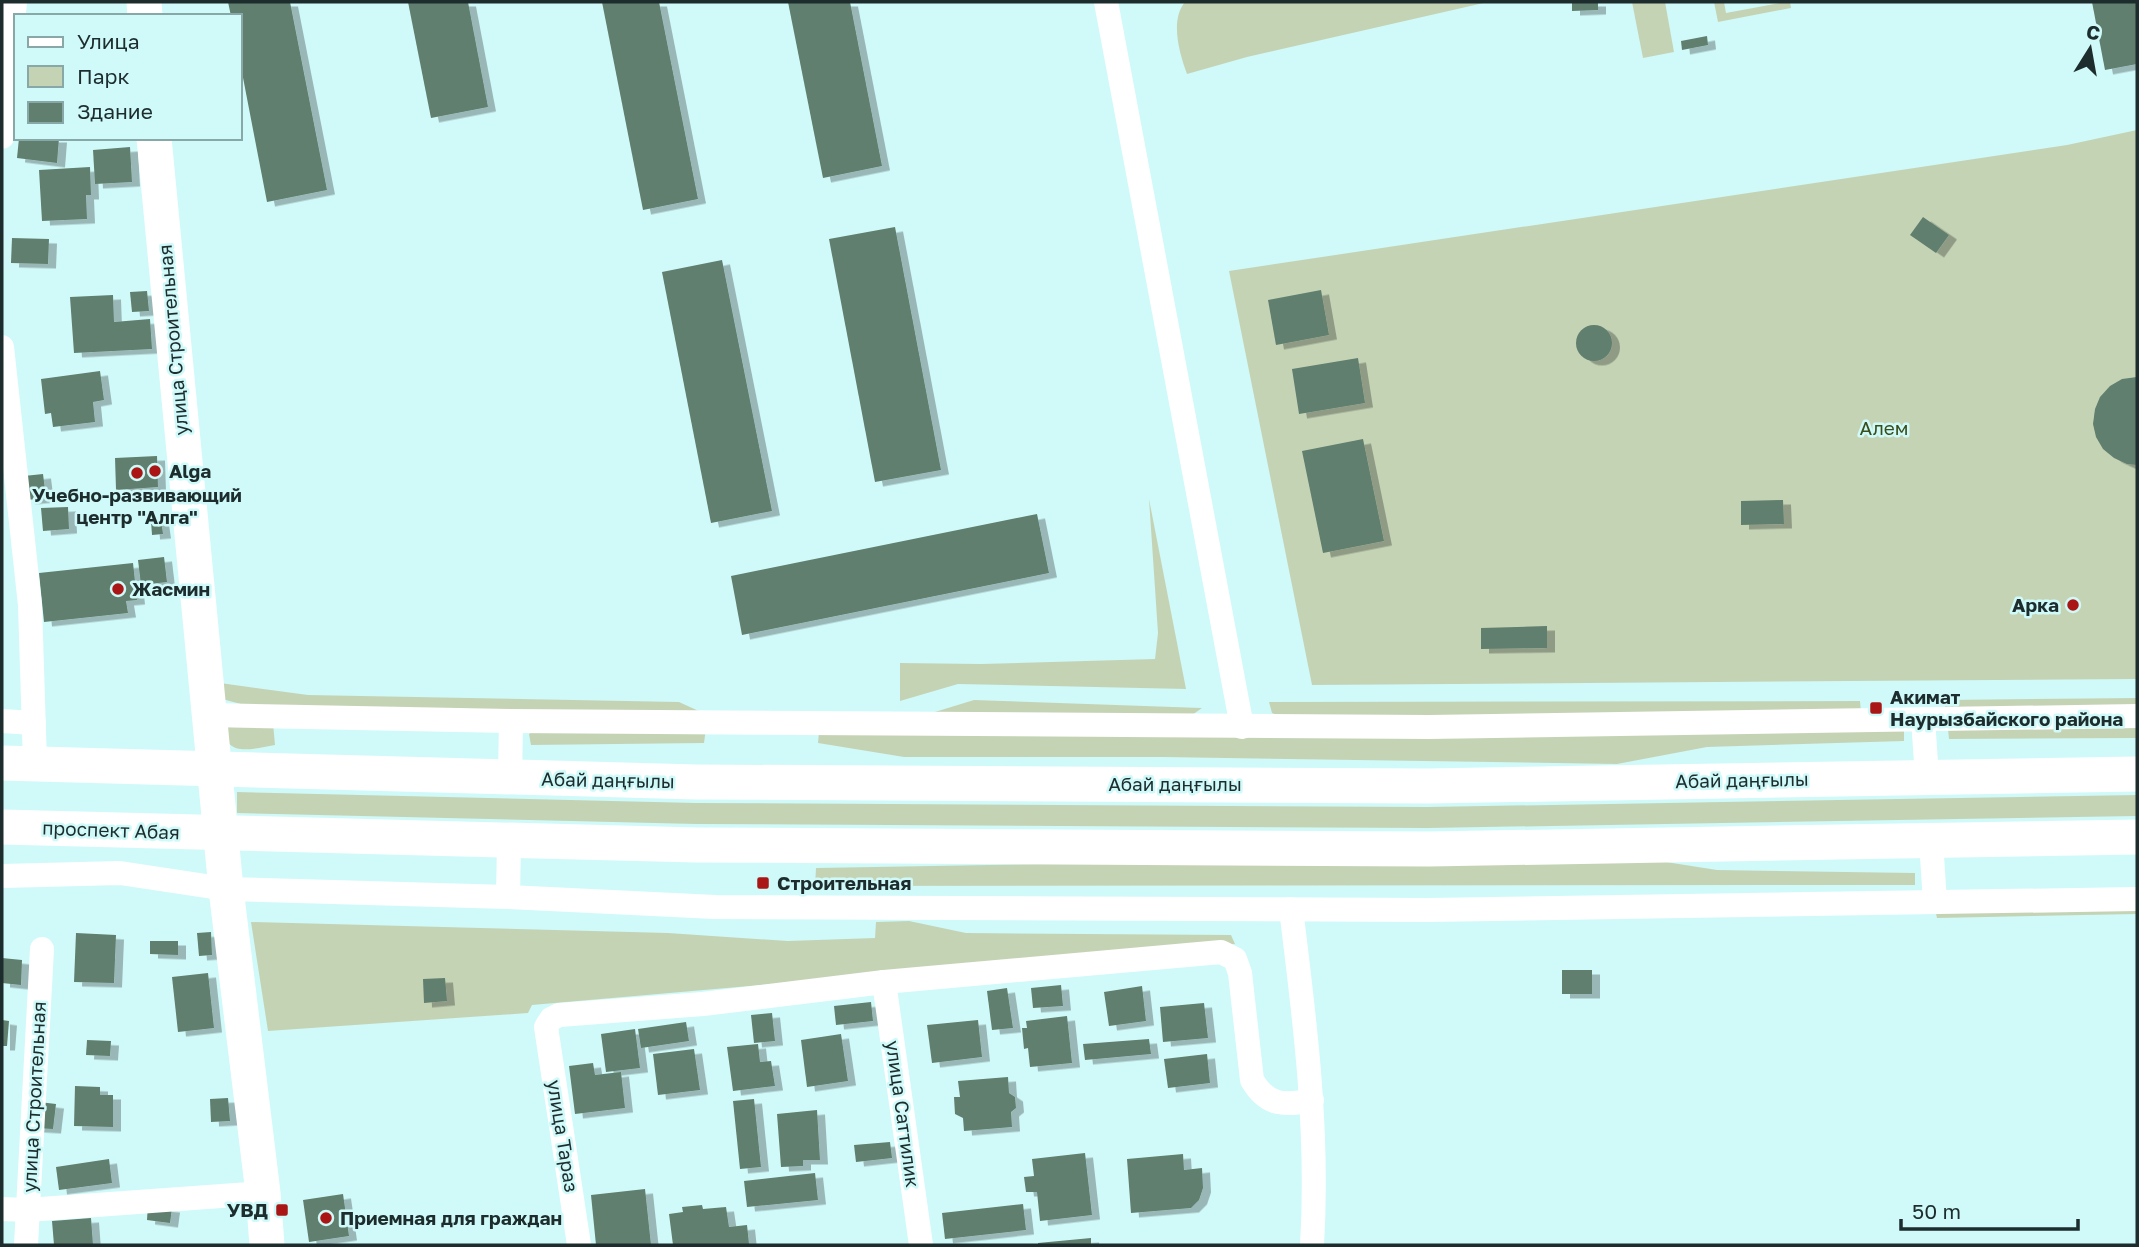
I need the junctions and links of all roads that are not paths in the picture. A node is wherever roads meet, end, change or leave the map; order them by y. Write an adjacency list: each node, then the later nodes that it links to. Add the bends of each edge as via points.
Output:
1 (15, 2): 3 (street)
2 (1106, 2): 12 (street)
3 (2, 137)
4 (154, 140): 6 (main road, улица Строительная)
5 (2, 347): 11 (street, via 30,605)
6 (209, 715): 9 (street); 14 (main road, улица Строительная)
7 (2137, 716): 8 (street)
8 (1923, 719): 12 (street); 16 (street)
9 (511, 720): 12 (street); 17 (street)
10 (2, 721): 11 (street)
11 (34, 723): 13 (street)
12 (1242, 727)
13 (19, 763): 14 (main road)
14 (214, 771): 17 (main road, Абай даңғылы); 19 (main road, улица Строительная)
15 (2137, 774): 16 (main road, Абай даңғылы)
16 (1927, 777): 17 (main road, Абай даңғылы, via 1428,786)
17 (510, 778)
18 (2, 827): 19 (main road, проспект Абая)
19 (220, 835): 21 (main road, проспект Абая); 24 (main road, улица Строительная)
20 (2137, 837): 22 (main road, проспект Абая)
21 (509, 841): 22 (main road, проспект Абая, via 1429,849); 25 (street)
22 (1931, 841): 27 (street)
23 (2, 876): 24 (street, via 120,873)
24 (226, 889): 25 (street); 32 (main road, улица Строительная)
25 (508, 897): 28 (street, via 715,907)
26 (2137, 900): 27 (street)
27 (1935, 902): 28 (street)
28 (1291, 909): 31 (street)
29 (42, 949): 34 (street, улица Строительная)
30 (884, 982): 31 (street, via 1221,952 1234,959 1240,973 1252,1080 1271,1100 1290,1105); 37 (street, улица Тараз, via 551,1019 546,1027); 38 (street, улица Саттилик)
31 (1312, 1100): 39 (street)
32 (263, 1193): 34 (street); 36 (main road, улица Строительная)
33 (2, 1209): 34 (street)
34 (27, 1210): 35 (street, улица Строительная)
35 (26, 1245)
36 (267, 1245)
37 (579, 1245)
38 (922, 1245)
39 (1312, 1245)

